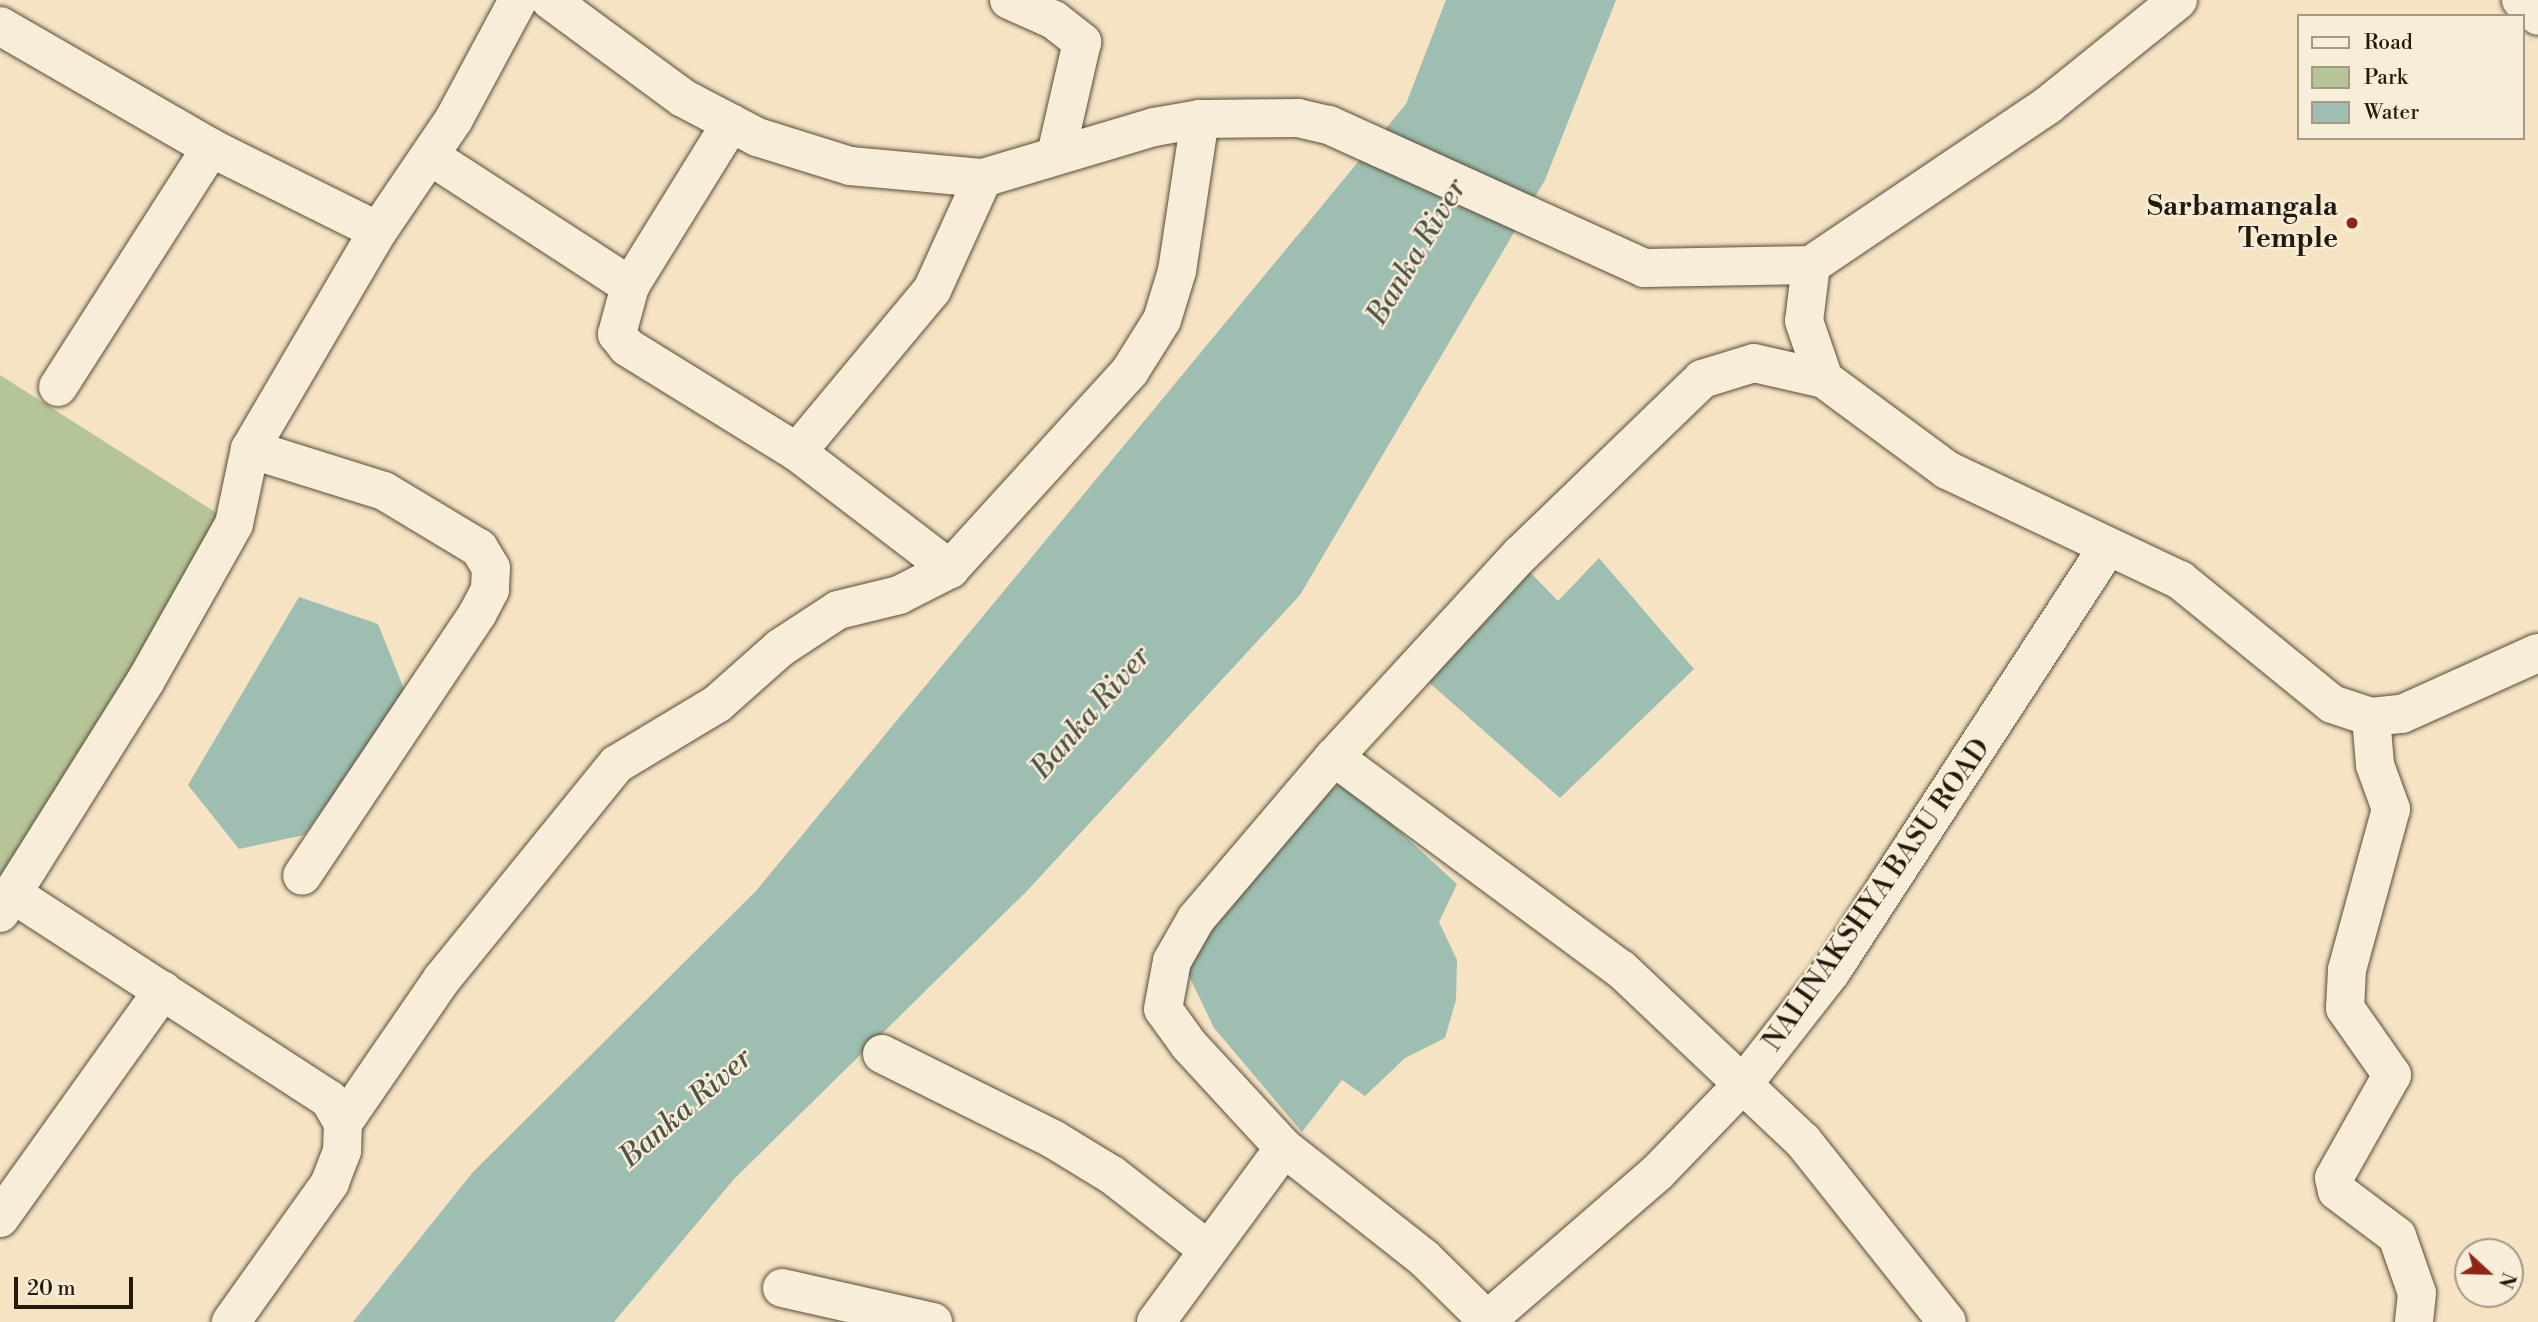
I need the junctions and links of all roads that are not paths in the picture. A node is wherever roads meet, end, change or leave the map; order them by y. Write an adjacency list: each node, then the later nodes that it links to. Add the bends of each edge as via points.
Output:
1 (7, 0): 8 (street)
2 (518, 0): 13 (street)
3 (550, 0): 10 (street, via 683,98)
4 (1009, 0): 12 (street, via 1054,20 1082,42)
5 (2178, 0): 16 (street, via 2048,105)
6 (2521, 0): 7 (street)
7 (2538, 16)
8 (0, 25): 11 (street)
9 (1200, 119): 12 (street); 16 (street, via 1297,118 1329,125 1644,268); 23 (street, via 1177,271 1162,320 1130,371)
10 (731, 123): 14 (street, via 850,166); 17 (street)
11 (211, 148): 15 (street); 19 (street)
12 (1056, 155): 14 (street)
13 (430, 156): 15 (street); 17 (street)
14 (983, 178): 21 (street, via 932,290)
15 (378, 231): 20 (street)
16 (1811, 265): 18 (street, via 1804,321)
17 (631, 286): 21 (street, via 617,318 617,334 627,347)
18 (1824, 379): 22 (street, via 1947,470); 26 (street, via 1754,363 1702,379 1520,555)
19 (58, 387)
20 (250, 449): 27 (street, via 384,491 479,548 491,568 490,590 478,612); 28 (street, via 234,524)
21 (797, 452): 23 (street)
22 (2107, 548): 25 (street, via 2180,580 2315,693); 31 (street, NALINAKSHYA BASU ROAD, via 1831,972)
23 (950, 569): 32 (street, via 899,595 838,610 780,648 717,704 617,764 442,979)
24 (2538, 653): 25 (street, via 2402,714)
25 (2371, 717): 42 (street, via 2375,765 2391,809 2347,970 2345,1008 2392,1075 2334,1178 2337,1191 2397,1236 2417,1293)
26 (1334, 757): 31 (street, via 1621,969); 33 (street, via 1196,919 1172,961 1163,1009)
27 (302, 876)
28 (7, 904): 29 (street)
29 (163, 990): 32 (street, via 329,1099); 34 (street)
30 (882, 1054): 35 (street, via 1053,1139 1112,1175)
31 (1744, 1083): 37 (street, NALINAKSHYA BASU ROAD, via 1657,1173); 41 (street, via 1860,1206)
32 (343, 1123): 38 (street, via 342,1151 330,1183)
33 (1284, 1147): 35 (street); 37 (street, via 1424,1258)
34 (0, 1218)
35 (1207, 1249): 40 (street)
36 (782, 1288): 39 (street)
37 (1486, 1321)
38 (231, 1322)
39 (933, 1322)
40 (1156, 1322)
41 (1947, 1322)
42 (2414, 1322)

